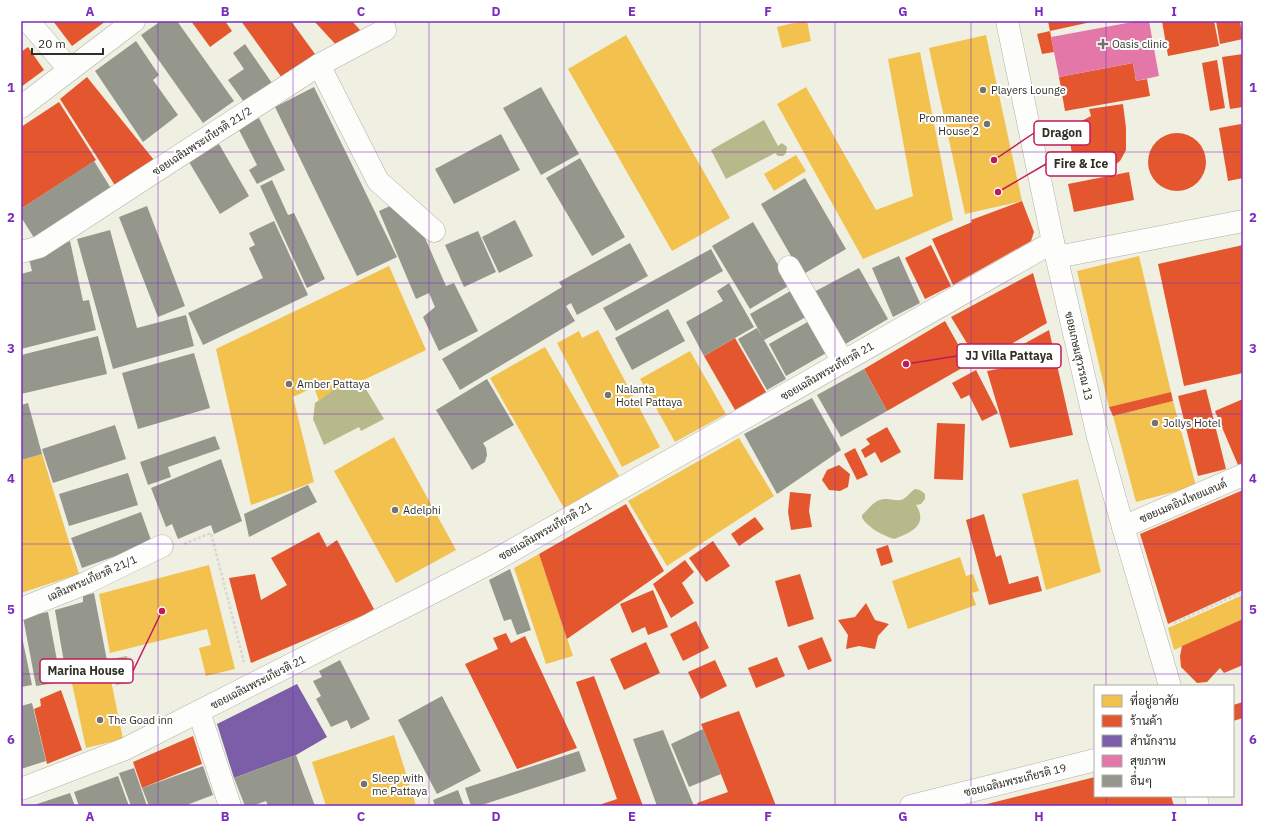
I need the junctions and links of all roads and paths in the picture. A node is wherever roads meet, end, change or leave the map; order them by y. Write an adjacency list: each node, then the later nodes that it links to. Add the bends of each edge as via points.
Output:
1 (28, 21): 6 (street)
2 (134, 21): 6 (street)
3 (1007, 21): 10 (street, ซอยเกษมสุวรรณ 13)
4 (385, 30): 5 (street, ซอยเฉลิมพระเกียรติ 21/2)
5 (319, 65): 9 (street, via 378,181); 11 (street, ซอยเฉลิมพระเกียรติ 21/2, via 39,247)
6 (70, 70): 7 (street)
7 (21, 107)
8 (1243, 221): 10 (street, ซอยเฉลิมพระเกียรติ 21)
9 (434, 231)
10 (1055, 250): 13 (street, ซอยเฉลิมพระเกียรติ 21); 15 (street, ซอยเกษมสุวรรณ 13, via 1098,437)
11 (21, 252)
12 (789, 267): 13 (street)
13 (843, 362): 21 (street, ซอยเฉลิมพระเกียรติ 21, via 490,563)
14 (1243, 475): 15 (street, ซอยเมดอินไทยแลนด์)
15 (1122, 527): 19 (street, ซอยเกษมสุวรรณ 13)
16 (162, 546): 18 (street, เฉลิมพระเกียรติ 21/1, via 86,583); 21 (path, via 177,547 211,532)
17 (1243, 592): 19 (path)
18 (21, 609)
19 (1154, 632): 20 (street, ซอยเกษมสุวรรณ 13)
20 (1170, 685)
21 (250, 686): 22 (street, ซอยเฉลิมพระเกียรติ 21)
22 (199, 712): 24 (street, ซอยเฉลิมพระเกียรติ 21, via 125,749); 26 (street)
23 (1094, 760): 25 (street, ซอยเฉลิมพระเกียรติ 19)
24 (21, 789)
25 (921, 805)
26 (230, 806)

